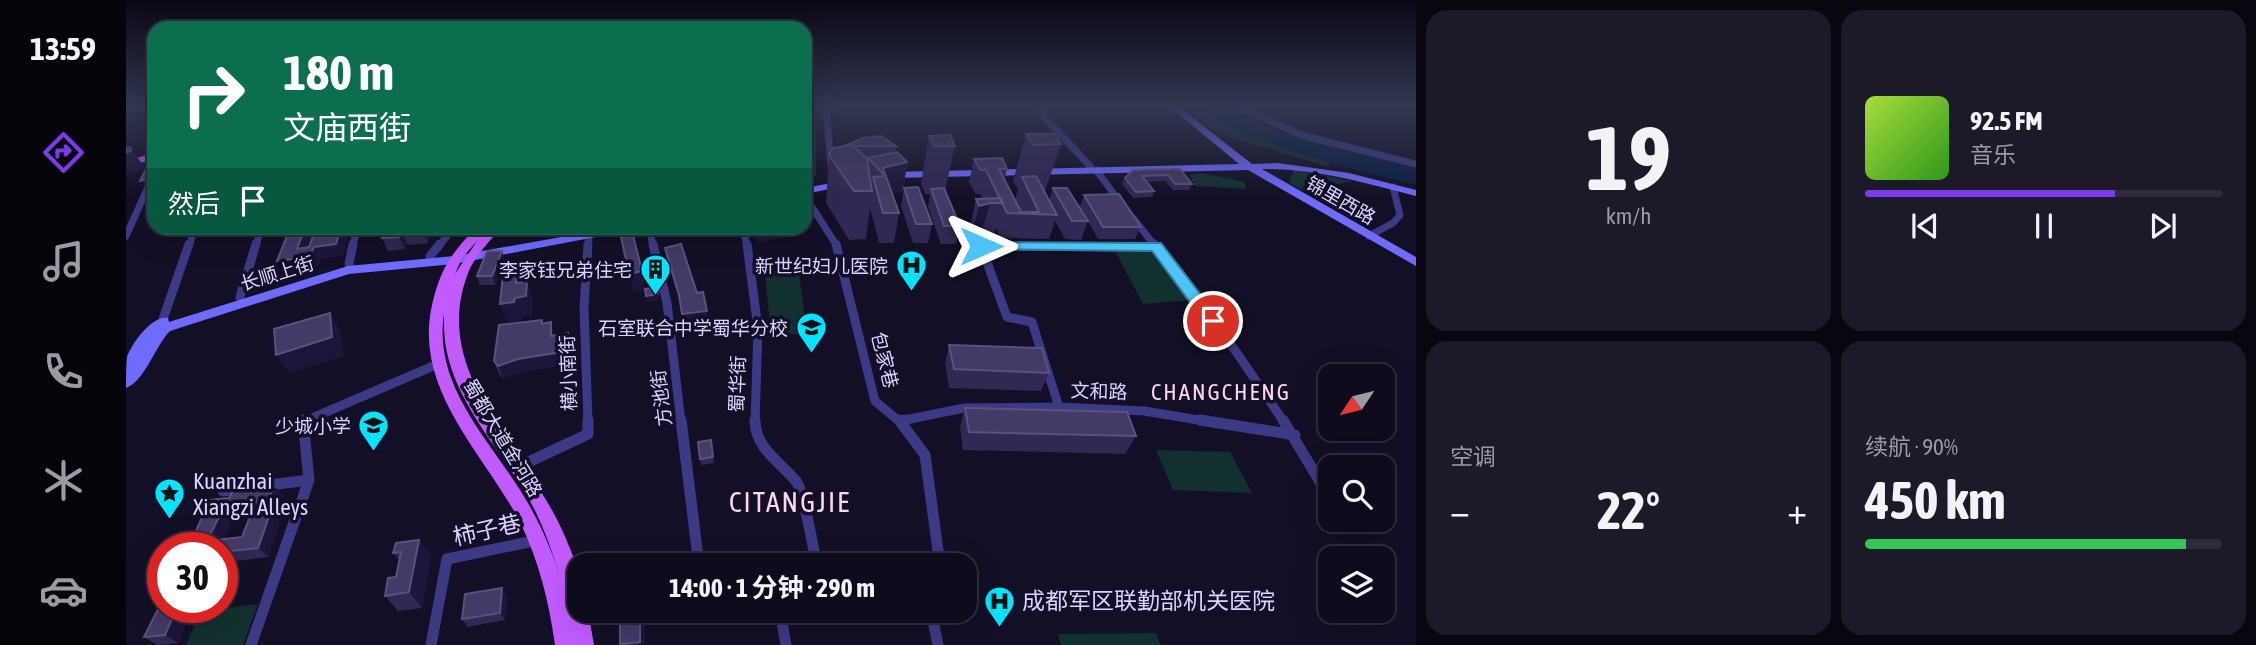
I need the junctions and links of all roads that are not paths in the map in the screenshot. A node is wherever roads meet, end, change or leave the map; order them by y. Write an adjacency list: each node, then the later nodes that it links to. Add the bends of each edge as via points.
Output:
1 (828, 137): 13 (street)
2 (1063, 137): 14 (street)
3 (1213, 137): 5 (main road, 锦里西路)
4 (1309, 137): 10 (street)
5 (1227, 149): 8 (main road); 9 (main road, 锦里西路); 11 (main road)
6 (147, 155): 7 (main road)
7 (126, 161)
8 (1269, 162): 9 (main road); 23 (main road, via 1320,166)
9 (1249, 164): 11 (main road); 12 (main road); 18 (main road, 锦里西路)
10 (1416, 164)
11 (1215, 165): 14 (main road); 18 (main road)
12 (1289, 167): 18 (main road, via 1281,171); 19 (main road)
13 (831, 168)
14 (1093, 168): 15 (main road); 37 (street)
15 (877, 175)
16 (846, 178): 20 (main road)
17 (857, 180): 22 (main road)
18 (1279, 183): 35 (main road, 锦里西路)
19 (1393, 187): 23 (main road); 35 (street, via 1400,215)
20 (812, 189)
21 (147, 190): 36 (street)
22 (812, 190)
23 (1416, 191)
24 (812, 203): 48 (street, 包家巷, via 836,246 876,401)
25 (193, 235): 43 (street)
26 (259, 235): 42 (street)
27 (355, 235): 41 (street)
28 (448, 235): 39 (street)
29 (477, 235): 38 (main road)
30 (486, 235): 38 (main road)
31 (570, 235): 38 (main road)
32 (592, 235): 50 (street, 横小南街, via 584,307 588,434)
33 (651, 235): 55 (street, 方池街, via 667,303)
34 (745, 235): 56 (street, 蜀华街, via 758,329 755,433 772,459 797,483)
35 (1370, 235): 40 (main road, 锦里西路)
36 (126, 236)
37 (1156, 247): 47 (street, via 981,246 1007,317 1032,322); 49 (street)
38 (465, 254): 39 (main road, 长顺上街); 44 (main road, 蜀都大道金河路, via 445,281 436,318); 46 (main road, 长顺上街, via 348,270 169,326 159,333 137,373); 50 (main road, 蜀都大道金河路, via 451,305 454,356 466,388)
39 (430, 256): 41 (main road, 长顺上街)
40 (1416, 261)
41 (349, 264): 42 (main road, 长顺上街)
42 (240, 297): 43 (main road, 长顺上街)
43 (162, 322): 45 (main road, via 145,338)
44 (438, 364): 52 (street, via 303,420); 54 (main road, 蜀都大道金河路, via 449,391)
45 (126, 369)
46 (126, 383)
47 (1059, 407): 48 (street, 文和路, via 964,408); 49 (street, 文和路, via 1144,411)
48 (900, 421): 57 (street, 包家巷, via 925,455)
49 (1295, 435): 51 (street)
50 (518, 467): 58 (main road, 蜀都大道金河路, via 547,517)
51 (1318, 477)
52 (309, 480): 53 (street); 62 (street)
53 (223, 491)
54 (538, 540): 63 (street, 柿子巷, via 447,559); 64 (main road, 蜀都大道金河路, via 556,593)
55 (698, 553)
56 (814, 553)
57 (938, 553)
58 (567, 579)
59 (580, 623): 65 (main road, 蜀都大道金河路)
60 (782, 623): 66 (street)
61 (933, 623): 67 (street)
62 (251, 645)
63 (431, 645)
64 (565, 645)
65 (584, 645)
66 (786, 645)
67 (938, 645)

